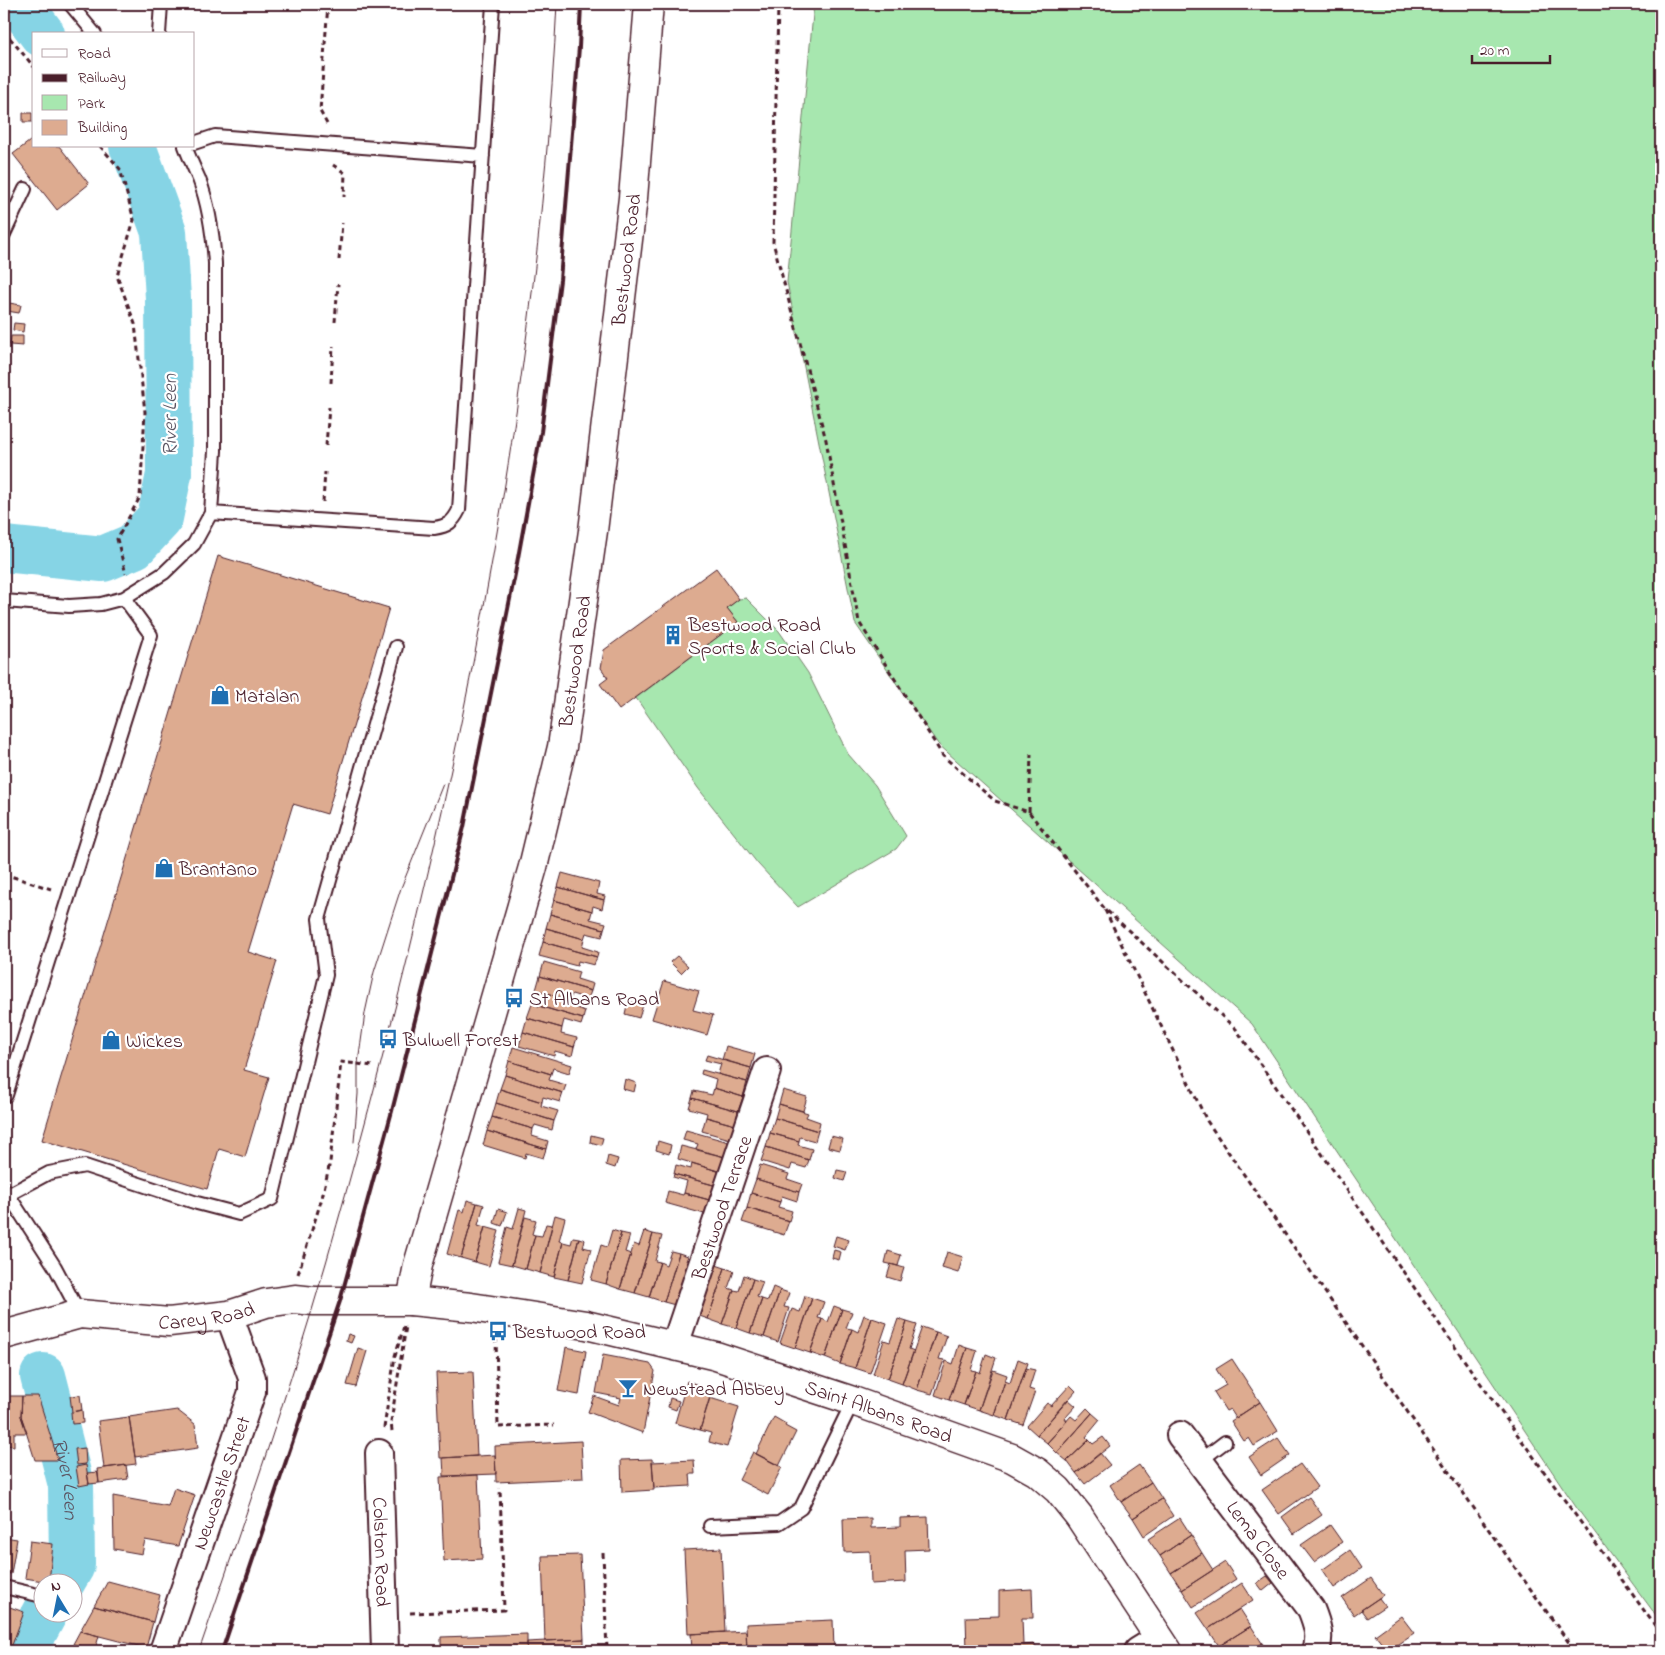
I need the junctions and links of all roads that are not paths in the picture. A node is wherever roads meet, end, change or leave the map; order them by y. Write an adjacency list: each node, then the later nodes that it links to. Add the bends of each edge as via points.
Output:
1 (70, 4): 5 (lane)
2 (161, 4): 6 (lane)
3 (493, 4): 9 (lane)
4 (649, 4): 19 (street, Bestwood Road, via 633,198 593,531 562,747 533,867 418,1266)
5 (93, 32)
6 (159, 32)
7 (195, 143): 9 (lane, via 215,136)
8 (185, 148): 12 (lane, via 203,193 215,263)
9 (483, 156): 12 (lane, via 459,510 454,520 447,526 434,528)
10 (25, 188): 11 (lane)
11 (4, 234)
12 (212, 513): 13 (lane, via 194,544 164,573)
13 (124, 598): 14 (lane, via 101,604 69,606); 17 (lane, via 151,635)
14 (4, 601)
15 (396, 647): 18 (lane, via 319,919 326,975 272,1199 238,1214 85,1166 49,1173)
16 (767, 1071): 23 (street, Bestwood Terrace)
17 (4, 1096)
18 (5, 1193): 20 (lane, via 55,1268)
19 (411, 1301): 21 (street, Carey Road, via 295,1299 266,1303); 23 (street, Saint Albans Road, via 586,1325)
20 (80, 1314): 21 (street, Carey Road, via 169,1322); 22 (street, Carey Road)
21 (229, 1314): 33 (street, Newcastle Street, via 252,1378 252,1392)
22 (4, 1335)
23 (675, 1345): 24 (street, Saint Albans Road)
24 (853, 1401): 29 (lane, via 801,1508 779,1523); 32 (street, Saint Albans Road, via 1012,1458 1037,1472 1058,1490 1079,1516)
25 (1180, 1435): 28 (street, Lema Close)
26 (1224, 1442): 28 (lane)
27 (386, 1445): 34 (street, Colston Road)
28 (1200, 1461): 35 (street, Lema Close, via 1311,1609 1317,1624 1319,1641)
29 (710, 1526)
30 (4, 1587): 31 (lane)
31 (32, 1594)
32 (1155, 1647)
33 (163, 1651)
34 (385, 1651)
35 (1316, 1651)

